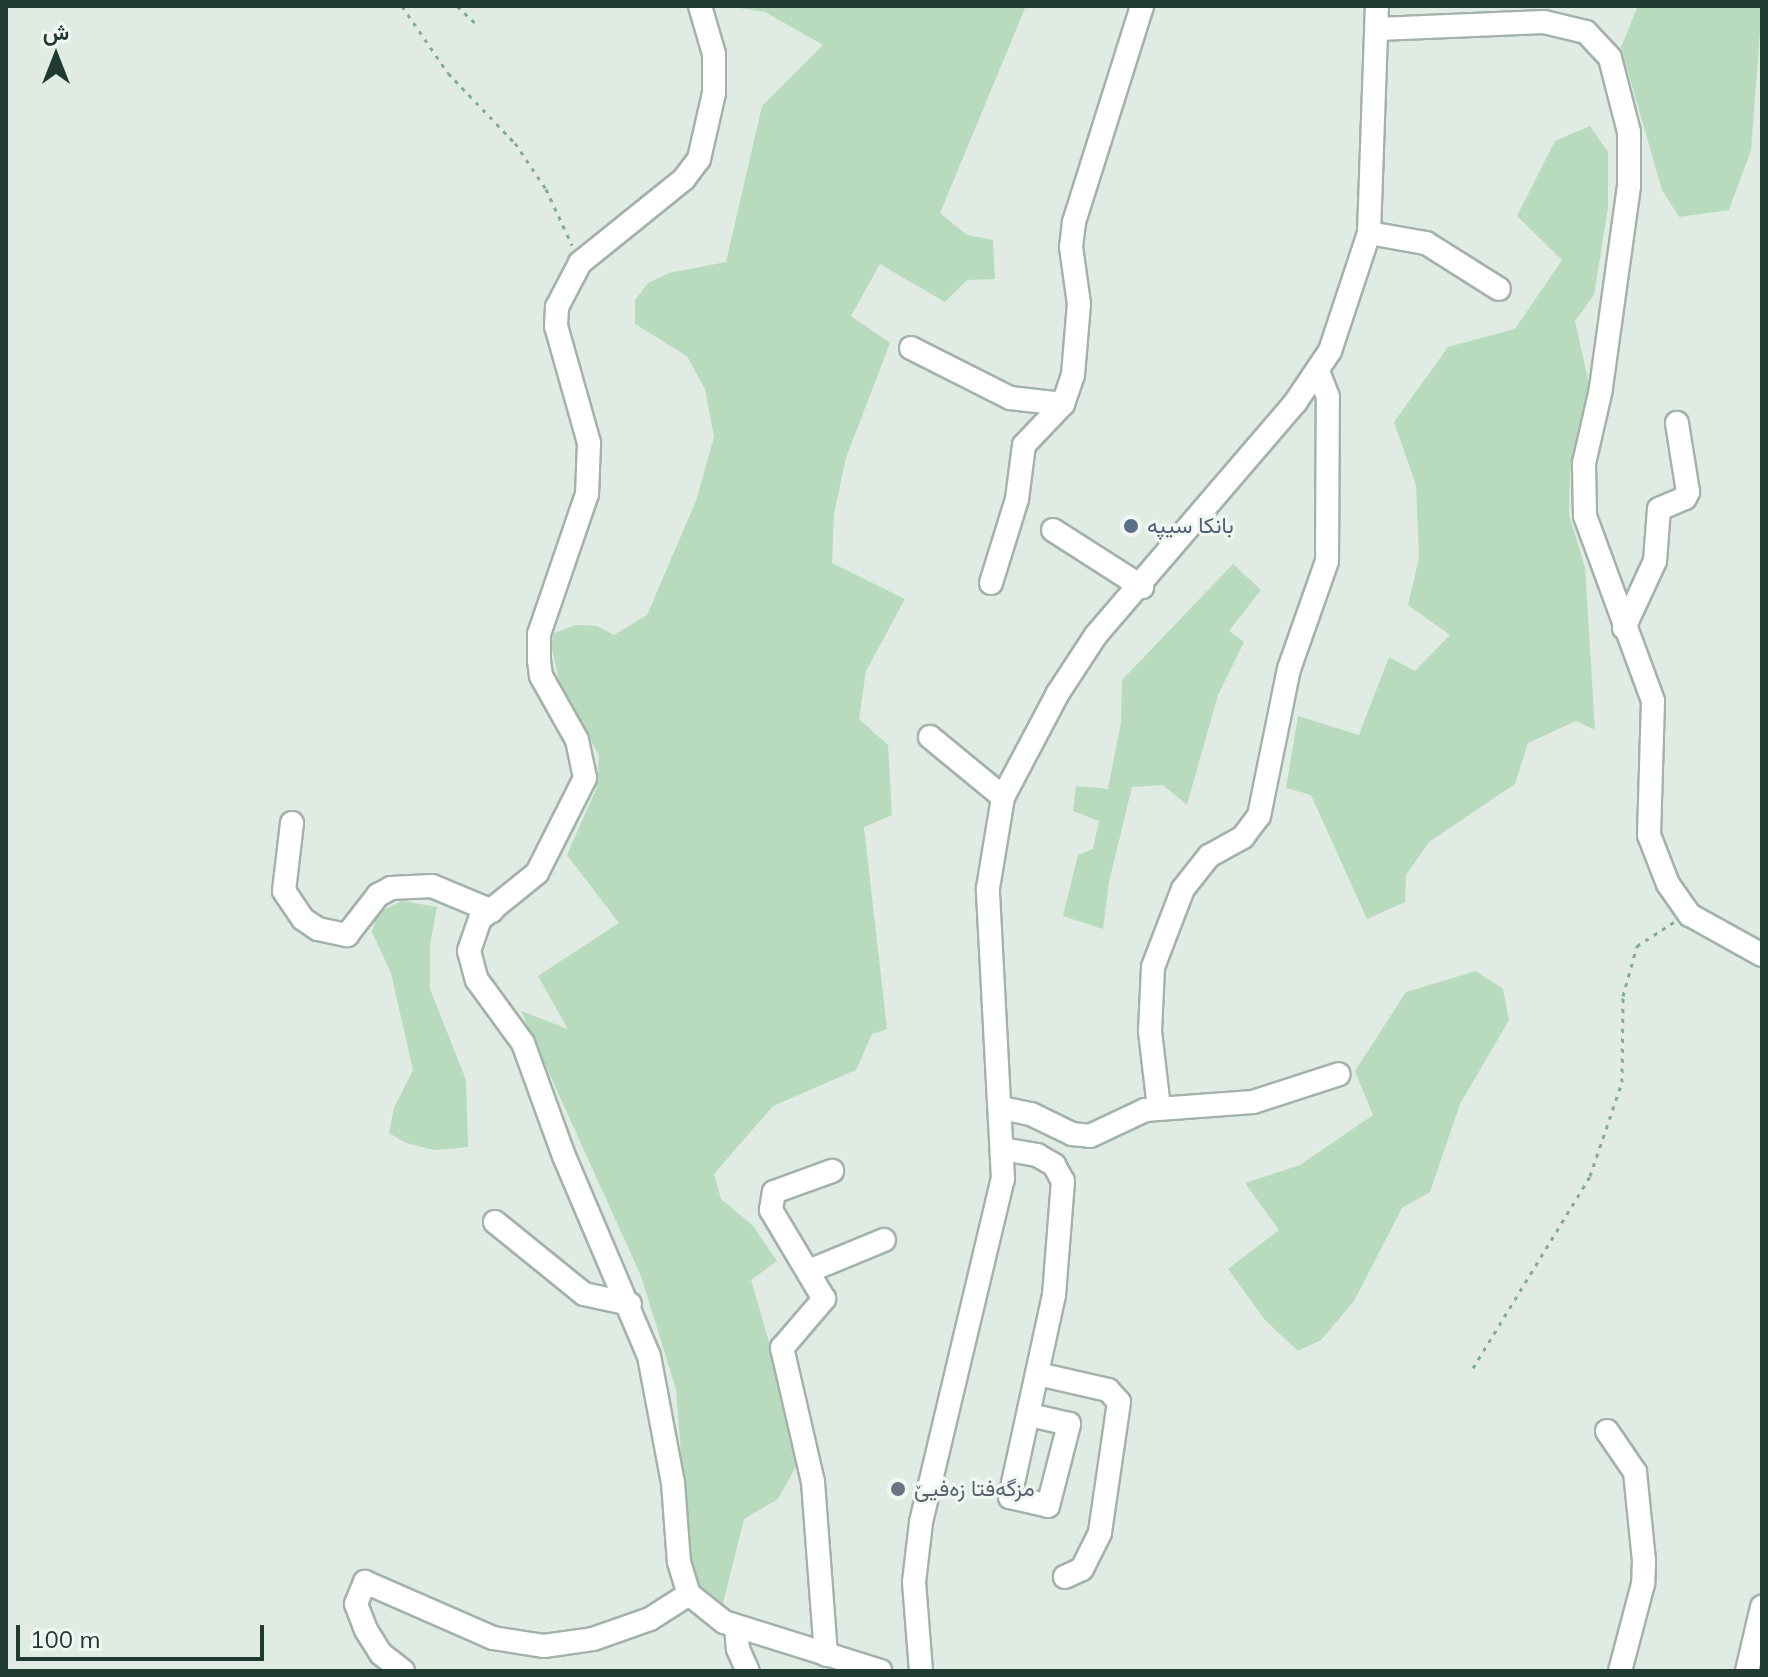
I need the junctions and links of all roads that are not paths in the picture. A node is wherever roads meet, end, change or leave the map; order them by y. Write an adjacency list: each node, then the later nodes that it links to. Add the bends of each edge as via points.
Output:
1 (700, 6): 17 (street, via 714,54 714,93 699,159 668,193 603,240 563,288 556,326 589,443 587,494 539,634 541,676 577,740 585,778 537,873)
2 (1142, 6): 8 (street, via 1074,222 1078,329 1073,375)
3 (1377, 17): 4 (street); 13 (street, via 1544,22 1586,32 1610,58 1629,132 1629,186 1615,255 1601,389 1584,463 1585,516)
4 (1369, 233): 5 (street, via 1426,243); 7 (street, via 1344,317)
5 (1499, 289)
6 (911, 348): 8 (street, via 1010,398)
7 (1318, 371): 12 (street); 21 (street, via 1328,397 1327,561 1289,669 1259,816 1243,837 1209,856 1183,889 1153,967 1150,1031)
8 (1063, 404): 11 (street, via 1039,424 1021,452 1017,499)
9 (1677, 423): 13 (street, via 1688,492 1659,509 1655,561)
10 (1053, 530): 12 (street)
11 (991, 583)
12 (1142, 587): 15 (street, via 1096,635)
13 (1624, 628): 18 (street, via 1653,701 1649,835 1668,884 1690,915)
14 (930, 737): 15 (street)
15 (1003, 797): 20 (street, via 988,888)
16 (292, 823): 17 (street, via 284,891 297,912 318,929 347,935 378,895 391,888 432,886)
17 (492, 911): 27 (street, via 480,919 469,951 477,980 523,1043 564,1156)
18 (1762, 955)
19 (1339, 1074): 21 (street, via 1253,1102)
20 (1002, 1108): 21 (street, via 1090,1136 1125,1116); 22 (street)
21 (1159, 1108)
22 (1003, 1149): 28 (street, via 1037,1155 1054,1165 1063,1181 1058,1266); 39 (street, via 996,1215 921,1522 914,1582)
23 (832, 1171): 26 (street, via 774,1192 771,1198 774,1221)
24 (495, 1222): 27 (street, via 584,1294)
25 (884, 1240): 26 (street)
26 (809, 1271): 35 (street, via 823,1290 821,1308 782,1348 813,1482)
27 (630, 1304): 32 (street, via 658,1392 679,1562)
28 (1038, 1374): 29 (street); 31 (street, via 1108,1390 1119,1402 1100,1533 1082,1569)
29 (1031, 1415)
30 (1607, 1431): 40 (street, via 1635,1472 1644,1561)
31 (1065, 1577)
32 (689, 1594): 34 (street, via 704,1610); 36 (street, via 650,1619 593,1639 544,1646 493,1638 365,1582 356,1604 366,1630 381,1654)
33 (1762, 1607): 41 (street)
34 (736, 1627): 35 (street); 37 (street)
35 (826, 1655): 38 (street)
36 (403, 1671)
37 (748, 1671)
38 (880, 1671)
39 (915, 1671)
40 (1620, 1671)
41 (1747, 1671)

